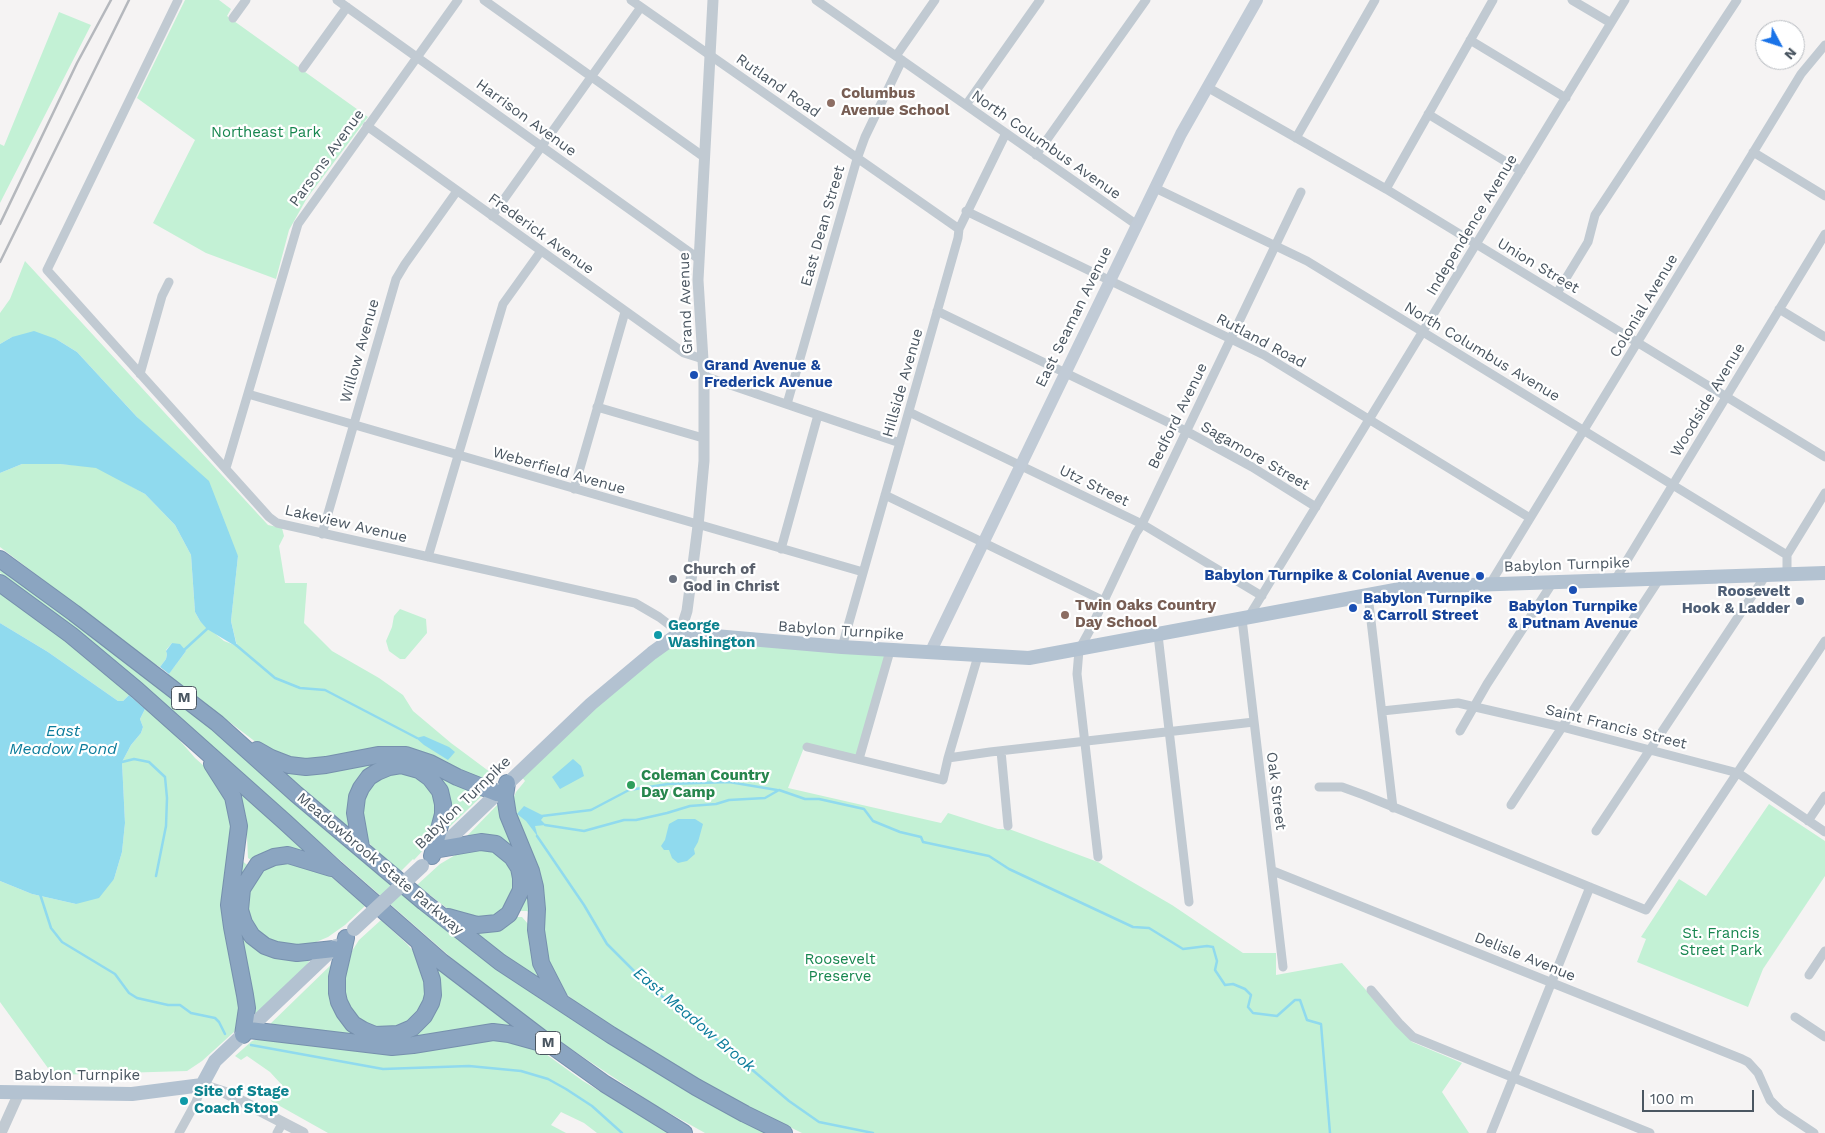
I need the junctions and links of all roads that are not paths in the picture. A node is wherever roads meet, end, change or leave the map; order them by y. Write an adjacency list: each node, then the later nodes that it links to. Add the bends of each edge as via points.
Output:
1 (178, 0): 69 (street, Lakeview Avenue, via 47,270)
2 (246, 0): 21 (street)
3 (337, 0): 19 (street, Harrison Avenue)
4 (458, 0): 26 (street, Parsons Avenue)
5 (484, 0): 29 (street)
6 (631, 0): 20 (street, Rutland Road)
7 (713, 0): 25 (street, Grand Avenue)
8 (816, 0): 18 (street, North Columbus Avenue)
9 (936, 0): 27 (street, East Dean Street)
10 (1040, 0): 32 (street)
11 (1146, 0): 39 (street)
12 (1257, 0): 30 (main road, East Seaman Avenue)
13 (1375, 0): 36 (street)
14 (1493, 0): 23 (street)
15 (1572, 0): 22 (street)
16 (1626, 0): 22 (street, Independence Avenue)
17 (1738, 0): 59 (street, via 1595,215 1588,242)
18 (829, 4): 27 (street, North Columbus Avenue)
19 (347, 7): 26 (street, Harrison Avenue); 28 (street)
20 (641, 7): 25 (street, Rutland Road); 29 (street)
21 (233, 18)
22 (1611, 23): 31 (street, Independence Avenue)
23 (1470, 40): 31 (street); 33 (street)
24 (1825, 45): 38 (street, Colonial Avenue, via 1801,74)
25 (710, 56): 40 (street, Grand Avenue); 41 (street, Rutland Road)
26 (417, 57): 34 (street, Parsons Avenue); 37 (street, Harrison Avenue)
27 (899, 58): 32 (street, North Columbus Avenue); 41 (street, East Dean Street)
28 (304, 68)
29 (592, 77): 37 (street); 40 (street)
30 (1207, 87): 36 (street, Union Street); 43 (main road, East Seaman Avenue)
31 (1566, 98): 42 (street, Independence Avenue)
32 (966, 105): 35 (street, North Columbus Avenue)
33 (1428, 114): 42 (street); 44 (street)
34 (367, 126): 45 (street, Frederick Avenue); 71 (street, Parsons Avenue, via 298,224)
35 (1006, 133): 39 (street, North Columbus Avenue); 48 (street, Hillside Avenue)
36 (1296, 138): 44 (street, Union Street)
37 (542, 147): 49 (street); 56 (street, Harrison Avenue)
38 (1753, 152): 47 (street); 66 (street, Colonial Avenue)
39 (1036, 154): 50 (street, North Columbus Avenue)
40 (704, 158): 56 (street, Grand Avenue)
41 (857, 158): 51 (street, Rutland Road); 73 (street, East Dean Street)
42 (1521, 171): 53 (street, Independence Avenue)
43 (1155, 188): 50 (main road, East Seaman Avenue); 54 (street, North Columbus Avenue)
44 (1386, 189): 53 (street, Union Street)
45 (457, 191): 49 (street, Frederick Avenue); 78 (street, Willow Avenue, via 396,279)
46 (1301, 192): 54 (street, Bedford Avenue)
47 (1825, 196)
48 (966, 211): 51 (street, Hillside Avenue); 57 (street, Rutland Road)
49 (492, 216): 55 (street, Frederick Avenue)
50 (1137, 225): 57 (main road, East Seaman Avenue)
51 (959, 229): 61 (street, Hillside Avenue)
52 (1825, 234): 60 (street, Woodside Avenue)
53 (1476, 244): 59 (street, Union Street); 63 (street, Independence Avenue)
54 (1275, 246): 63 (street, North Columbus Avenue, via 1307,261); 65 (street, Bedford Avenue)
55 (541, 251): 62 (street, Frederick Avenue); 83 (street, via 503,304)
56 (699, 259): 67 (street, Grand Avenue)
57 (1110, 280): 65 (street, Rutland Road); 68 (main road, East Seaman Avenue)
58 (169, 282): 69 (street)
59 (1557, 293): 66 (street, Union Street)
60 (1779, 309): 64 (street); 72 (street, Woodside Avenue)
61 (937, 311): 68 (street, Sagamore Street); 75 (street, Hillside Avenue)
62 (626, 312): 67 (street, Frederick Avenue, via 684,353); 74 (street)
63 (1423, 332): 77 (street, Independence Avenue); 79 (street, North Columbus Avenue)
64 (1825, 337)
65 (1230, 339): 77 (street, Rutland Road, via 1264,355); 80 (street, Bedford Avenue)
66 (1637, 342): 72 (street, Union Street); 79 (street, Colonial Avenue)
67 (703, 359): 70 (street, Grand Avenue)
68 (1066, 373): 80 (street, Sagamore Street); 85 (main road, East Seaman Avenue)
69 (140, 374): 86 (street, Lakeview Avenue)
70 (704, 376): 73 (street); 81 (street, Grand Avenue)
71 (248, 394): 78 (street, Weberfield Avenue); 86 (street, Parsons Avenue)
72 (1726, 397): 84 (street, Union Street); 87 (street, Woodside Avenue)
73 (787, 404): 76 (street)
74 (597, 407): 81 (street); 88 (street)
75 (909, 412): 82 (street, Hillside Avenue); 85 (street, Utz Street)
76 (818, 415): 82 (street); 97 (street)
77 (1369, 420): 91 (street, Independence Avenue); 92 (street, Rutland Road)
78 (353, 425): 83 (street, Weberfield Avenue); 95 (street, Willow Avenue)
79 (1584, 430): 87 (street, North Columbus Avenue); 92 (street, Colonial Avenue)
80 (1186, 431): 91 (street, Sagamore Street); 93 (street, Bedford Avenue)
81 (704, 438): 94 (street, Grand Avenue)
82 (900, 443): 90 (street, Hillside Avenue)
83 (458, 455): 88 (street, Weberfield Avenue); 99 (street)
84 (1825, 457)
85 (1021, 466): 93 (street, Utz Street); 96 (main road, East Seaman Avenue)
86 (226, 468): 95 (street, Lakeview Avenue, via 277,523)
87 (1672, 484): 98 (street, North Columbus Avenue); 106 (street, Woodside Avenue)
88 (574, 489): 94 (street, Weberfield Avenue)
89 (1825, 493): 98 (street)
90 (885, 495): 96 (street); 101 (street, Hillside Avenue)
91 (1316, 507): 111 (street, Independence Avenue)
92 (1530, 518): 109 (street, Colonial Avenue)
93 (1142, 524): 111 (street, Utz Street); 112 (street, Bedford Avenue)
94 (698, 526): 97 (street, Weberfield Avenue); 114 (street, Grand Avenue, via 687,611)
95 (322, 534): 99 (street, Lakeview Avenue)
96 (984, 543): 112 (street); 120 (main road, East Seaman Avenue)
97 (781, 549): 101 (street, Weberfield Avenue)
98 (1787, 555): 104 (street)
99 (428, 557): 114 (street, Lakeview Avenue, via 635,603)
100 (0, 560): 127 (highway, Meadowbrook State Parkway / M)
101 (863, 572): 117 (street, Hillside Avenue)
102 (1825, 573): 104 (main road, Babylon Turnpike)
103 (1766, 574): 104 (main road, Babylon Turnpike); 105 (main road, Babylon Turnpike); 132 (street)
104 (1787, 575)
105 (1660, 578): 106 (main road, Babylon Turnpike); 125 (street)
106 (1615, 580): 107 (main road, Babylon Turnpike)
107 (1553, 582): 109 (main road, Babylon Turnpike); 122 (street)
108 (0, 583): 131 (highway, Meadowbrook State Parkway / M, via 70,635)
109 (1490, 584): 110 (main road, Babylon Turnpike, via 1412,587)
110 (1368, 595): 113 (main road, Babylon Turnpike); 123 (street)
111 (1262, 596): 113 (street, Independence Avenue)
112 (1104, 601): 118 (street, Bedford Avenue)
113 (1245, 618): 115 (main road, Babylon Turnpike); 124 (street, Oak Street)
114 (680, 633): 117 (main road, Babylon Turnpike); 137 (main road, Babylon Turnpike, via 591,704)
115 (1158, 635): 118 (main road, Babylon Turnpike); 128 (street)
116 (1825, 641): 136 (street)
117 (842, 647): 119 (main road, Babylon Turnpike)
118 (1078, 650): 121 (main road, Babylon Turnpike, via 1029,658); 129 (street, via 1077,674)
119 (890, 651): 120 (main road, Babylon Turnpike); 135 (street)
120 (930, 653): 121 (main road, Babylon Turnpike)
121 (978, 656): 134 (street)
122 (1474, 706): 123 (street, Saint Francis Street, via 1458,703); 125 (street, Saint Francis Street); 126 (street)
123 (1382, 711): 141 (street)
124 (1254, 722): 128 (street); 152 (street, Oak Street)
125 (1562, 727): 132 (street, Saint Francis Street); 140 (street)
126 (1460, 731)
127 (227, 732): 137 (highway, via 289,765 306,767 378,754 406,755 457,777); 147 (highway, Meadowbrook State Parkway / M)
128 (1170, 732): 129 (street); 154 (street)
129 (1084, 741): 133 (street); 149 (street)
130 (807, 747): 135 (street)
131 (202, 748): 146 (highway, via 233,797 239,826); 151 (highway, Meadowbrook State Parkway / M)
132 (1650, 749): 136 (street, Saint Francis Street); 144 (street)
133 (1001, 751): 134 (street); 143 (street)
134 (948, 758): 135 (street, via 943,780)
135 (859, 759)
136 (1738, 773): 142 (street, Saint Francis Street); 153 (street, via 1646,910)
137 (502, 788): 148 (main road, Babylon Turnpike); 157 (highway, via 506,790 506,808 531,870 537,909)
138 (1319, 788): 141 (street, via 1342,787)
139 (1825, 796): 142 (street)
140 (1511, 805)
141 (1393, 808): 153 (street)
142 (1808, 821): 145 (street, Saint Francis Street)
143 (1008, 826)
144 (1596, 831)
145 (1825, 832)
146 (238, 841): 150 (highway, via 246,861); 167 (highway, via 229,905 246,1002)
147 (361, 848): 148 (highway, via 355,813 361,788 377,772 402,765 419,770 440,791 443,814); 156 (highway, Meadowbrook State Parkway / M)
148 (431, 857): 155 (highway, via 481,842 501,847 512,857 521,878 521,890); 158 (main road, Babylon Turnpike, bridge)
149 (1098, 857)
150 (258, 864): 151 (highway, via 288,855); 158 (highway, via 242,889 240,901 244,923 252,936 265,946 297,953)
151 (336, 869): 159 (highway, Meadowbrook State Parkway / M)
152 (1273, 871): 161 (street, Oak Street); 163 (street, Delisle Avenue)
153 (1590, 887): 163 (street)
154 (1189, 902)
155 (509, 914): 156 (highway, via 497,923 477,925); 157 (highway, via 524,914)
156 (442, 916): 165 (highway, Meadowbrook State Parkway / M, via 500,962)
157 (536, 930): 165 (highway, via 541,964)
158 (345, 939): 159 (highway, via 337,977 339,1002 353,1024 375,1035 398,1034 412,1028 431,1003 432,980); 167 (main road, Babylon Turnpike)
159 (419, 942): 169 (highway, Meadowbrook State Parkway / M)
160 (1825, 951): 162 (street)
161 (1284, 967)
162 (1808, 975)
163 (1552, 983): 170 (street); 183 (street, Delisle Avenue, via 1748,1062 1758,1073 1770,1100)
164 (1371, 990): 170 (street, via 1413,1037)
165 (562, 1002): 180 (highway, Meadowbrook State Parkway / M, via 696,1087)
166 (1795, 1017): 168 (street)
167 (246, 1032): 169 (highway, via 392,1047 493,1032); 171 (main road, Babylon Turnpike, via 215,1061)
168 (1825, 1037)
169 (552, 1046): 179 (highway, Meadowbrook State Parkway / M, via 605,1084)
170 (1513, 1078): 181 (street); 182 (street)
171 (202, 1084): 173 (main road, Babylon Turnpike, via 132,1094); 174 (street); 176 (street)
172 (0, 1092): 173 (main road, Babylon Turnpike)
173 (19, 1093): 175 (street)
174 (283, 1122): 177 (street); 178 (street)
175 (1, 1133)
176 (179, 1133)
177 (277, 1133)
178 (303, 1133)
179 (684, 1133)
180 (784, 1133)
181 (1491, 1133)
182 (1650, 1133)
183 (1814, 1133)

